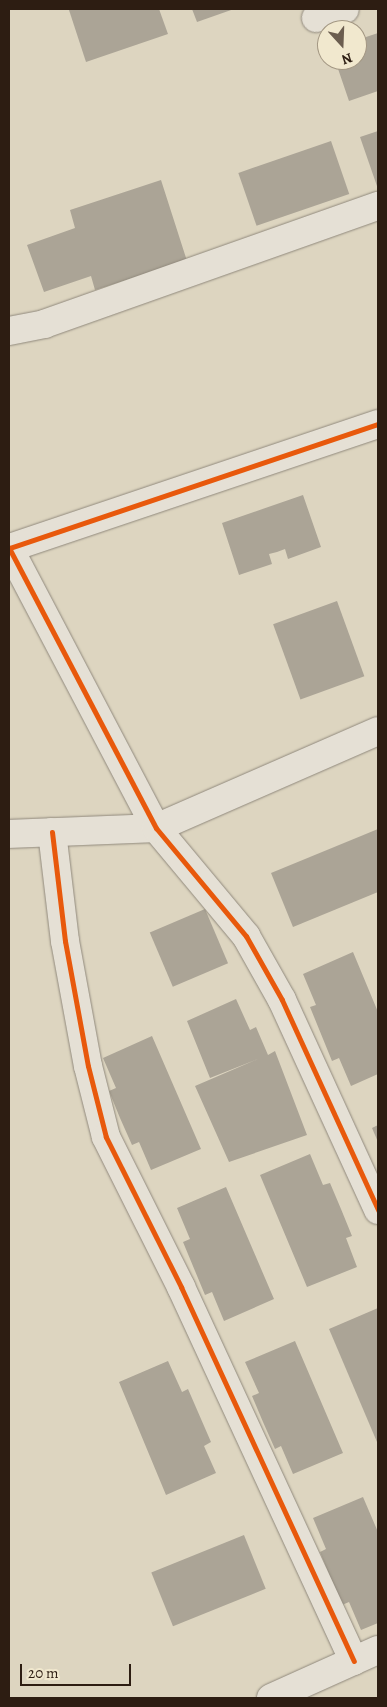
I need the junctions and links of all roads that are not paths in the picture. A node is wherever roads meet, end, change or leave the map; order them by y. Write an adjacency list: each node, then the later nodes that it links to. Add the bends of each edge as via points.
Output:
1 (345, 9): 2 (street)
2 (316, 18)
3 (378, 206): 4 (street, via 44,324)
4 (9, 331)
5 (378, 424): 6 (street)
6 (9, 548): 8 (street)
7 (378, 731): 8 (street)
8 (156, 828): 9 (street); 11 (street, via 246,936 282,1000)
9 (52, 832): 10 (street); 12 (street, via 65,941 88,1066 106,1137)
10 (9, 834)
11 (378, 1210)
12 (366, 1656): 13 (street)
13 (271, 1698)

